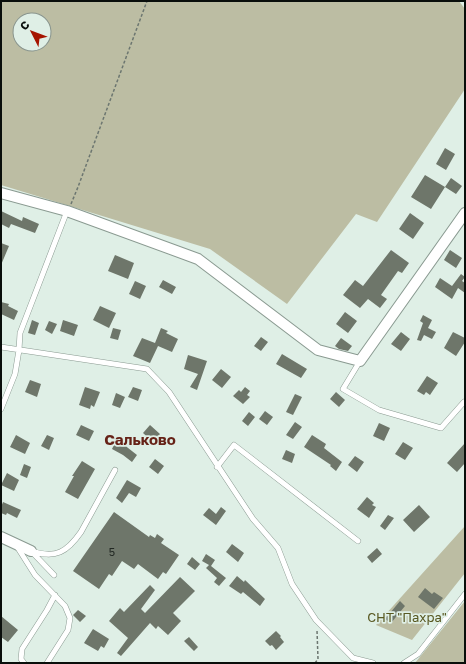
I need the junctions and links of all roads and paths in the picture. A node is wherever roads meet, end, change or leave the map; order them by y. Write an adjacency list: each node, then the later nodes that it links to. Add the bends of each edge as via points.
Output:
1 (148, 1): 3 (path)
2 (1, 193): 3 (street)
3 (67, 211): 6 (lane, via 20,333); 7 (street, via 198,259 318,350)
4 (465, 212): 7 (street)
5 (1, 348): 6 (lane)
6 (19, 350): 9 (lane, via 15,374); 10 (lane, via 147,369 169,392)
7 (360, 361): 8 (lane, via 343,390 379,410 441,428)
8 (464, 402)
9 (1, 409)
10 (217, 467): 13 (lane, via 234,445); 19 (lane, via 253,520 278,548 292,584)
11 (114, 470): 15 (lane, via 72,544 55,554)
12 (1, 537): 14 (street)
13 (358, 541)
14 (15, 543): 15 (street); 18 (lane, via 30,568)
15 (31, 551): 16 (lane)
16 (54, 575)
17 (465, 594): 24 (lane, via 418,654)
18 (54, 595): 20 (lane, via 22,649 21,659); 21 (lane, via 65,606 70,618 66,634)
19 (316, 620): 22 (path, via 318,659); 23 (lane, via 353,658)
20 (24, 663)
21 (47, 663)
22 (315, 663)
23 (372, 663)
24 (404, 663)

